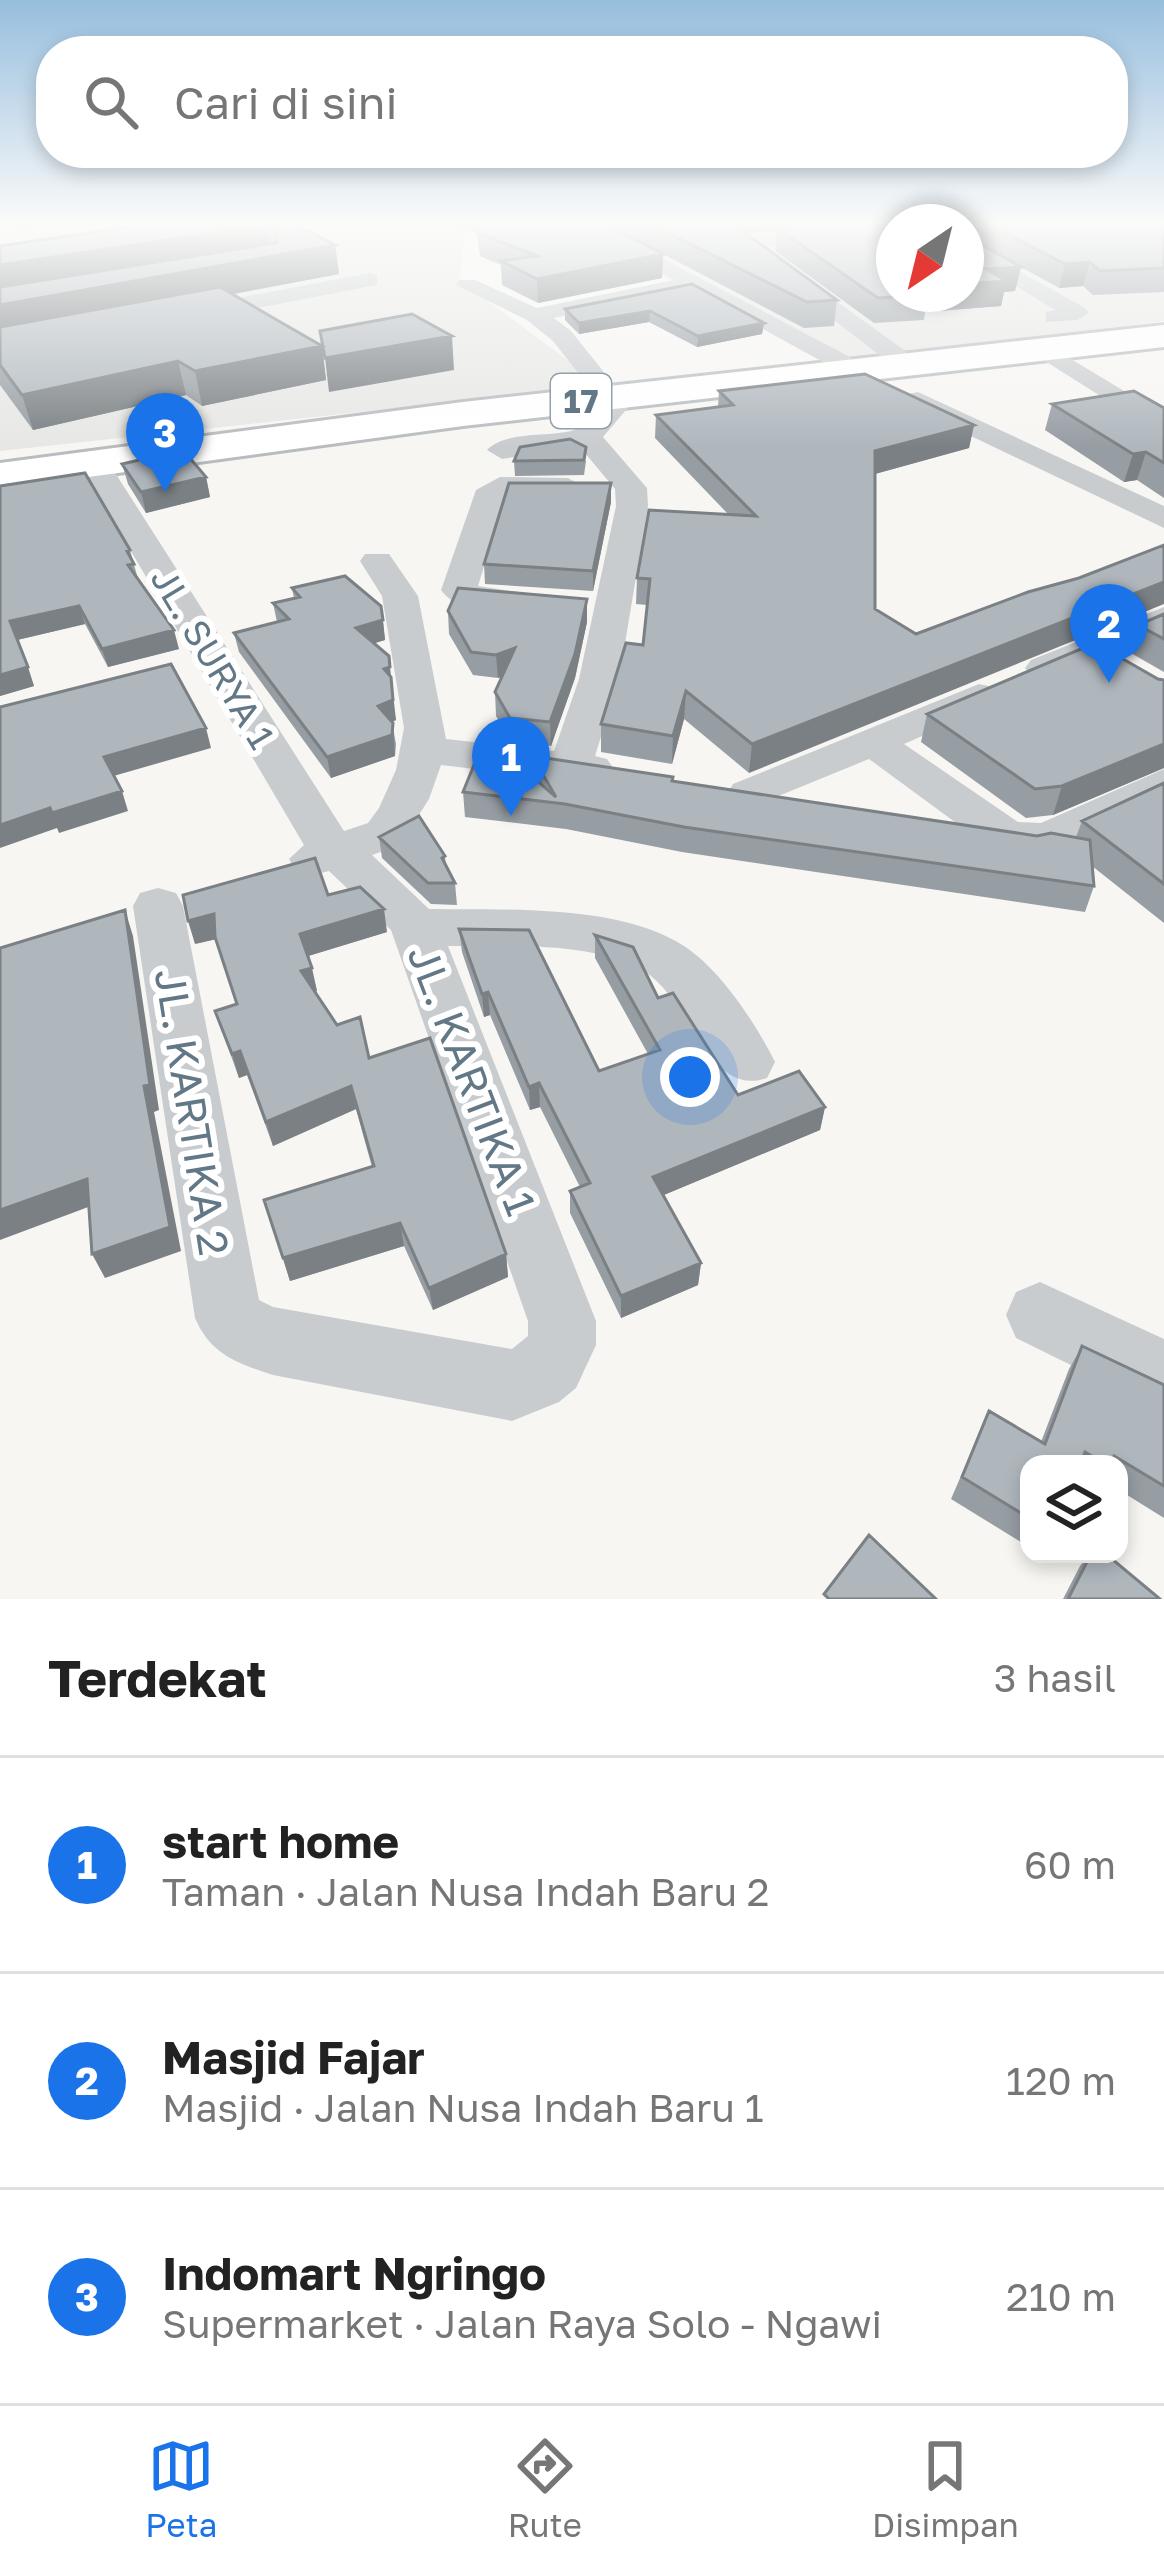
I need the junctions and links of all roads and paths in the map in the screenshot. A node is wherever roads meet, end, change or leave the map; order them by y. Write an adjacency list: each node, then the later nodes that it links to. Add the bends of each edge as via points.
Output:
1 (272, 299): 11 (street)
2 (515, 299): 10 (street)
3 (561, 299): 10 (street)
4 (583, 299): 10 (street)
5 (728, 299): 15 (street)
6 (746, 299): 15 (street)
7 (801, 299): 15 (street)
8 (1015, 299): 13 (street)
9 (1053, 299): 13 (street, via 1077,313)
10 (537, 305): 16 (street)
11 (155, 321)
12 (1164, 324): 13 (highway, 17)
13 (1060, 334): 14 (highway, 17); 15 (highway, 17); 17 (street)
14 (1164, 336)
15 (867, 362): 16 (highway, 17); 24 (street)
16 (612, 392): 18 (street); 20 (highway, 17); 21 (highway, 17)
17 (1164, 427)
18 (587, 437): 19 (street); 23 (street)
19 (502, 450)
20 (0, 461)
21 (94, 463): 22 (highway, 17); 29 (street, JL. SURYA 1)
22 (0, 476)
23 (631, 488): 26 (street, via 492,490 459,590); 34 (street, via 602,607 599,679)
24 (1164, 518)
25 (377, 561): 33 (street, via 400,596 425,728)
26 (544, 603)
27 (1164, 618): 28 (street)
28 (1088, 649): 31 (street); 32 (street)
29 (212, 657): 30 (street); 42 (street, JL. SURYA 1)
30 (170, 668)
31 (1126, 671)
32 (873, 742): 38 (street); 41 (street)
33 (439, 751): 34 (street); 42 (street, via 387,830)
34 (570, 766): 35 (street)
35 (637, 776)
36 (1164, 783): 41 (street, via 1047,839)
37 (704, 787): 38 (street)
38 (748, 794): 39 (street)
39 (817, 806)
40 (908, 821): 41 (street)
41 (1007, 838)
42 (334, 852): 43 (street); 45 (street, JL. KARTIKA 1)
43 (268, 872)
44 (158, 906): 48 (street, JL. KARTIKA 2, via 229,1318 273,1341 512,1385 549,1366)
45 (415, 927): 46 (street, via 599,937 647,949 675,968); 48 (street, JL. KARTIKA 1)
46 (747, 1062)
47 (1040, 1316): 49 (street)
48 (565, 1337)
49 (1164, 1376)

